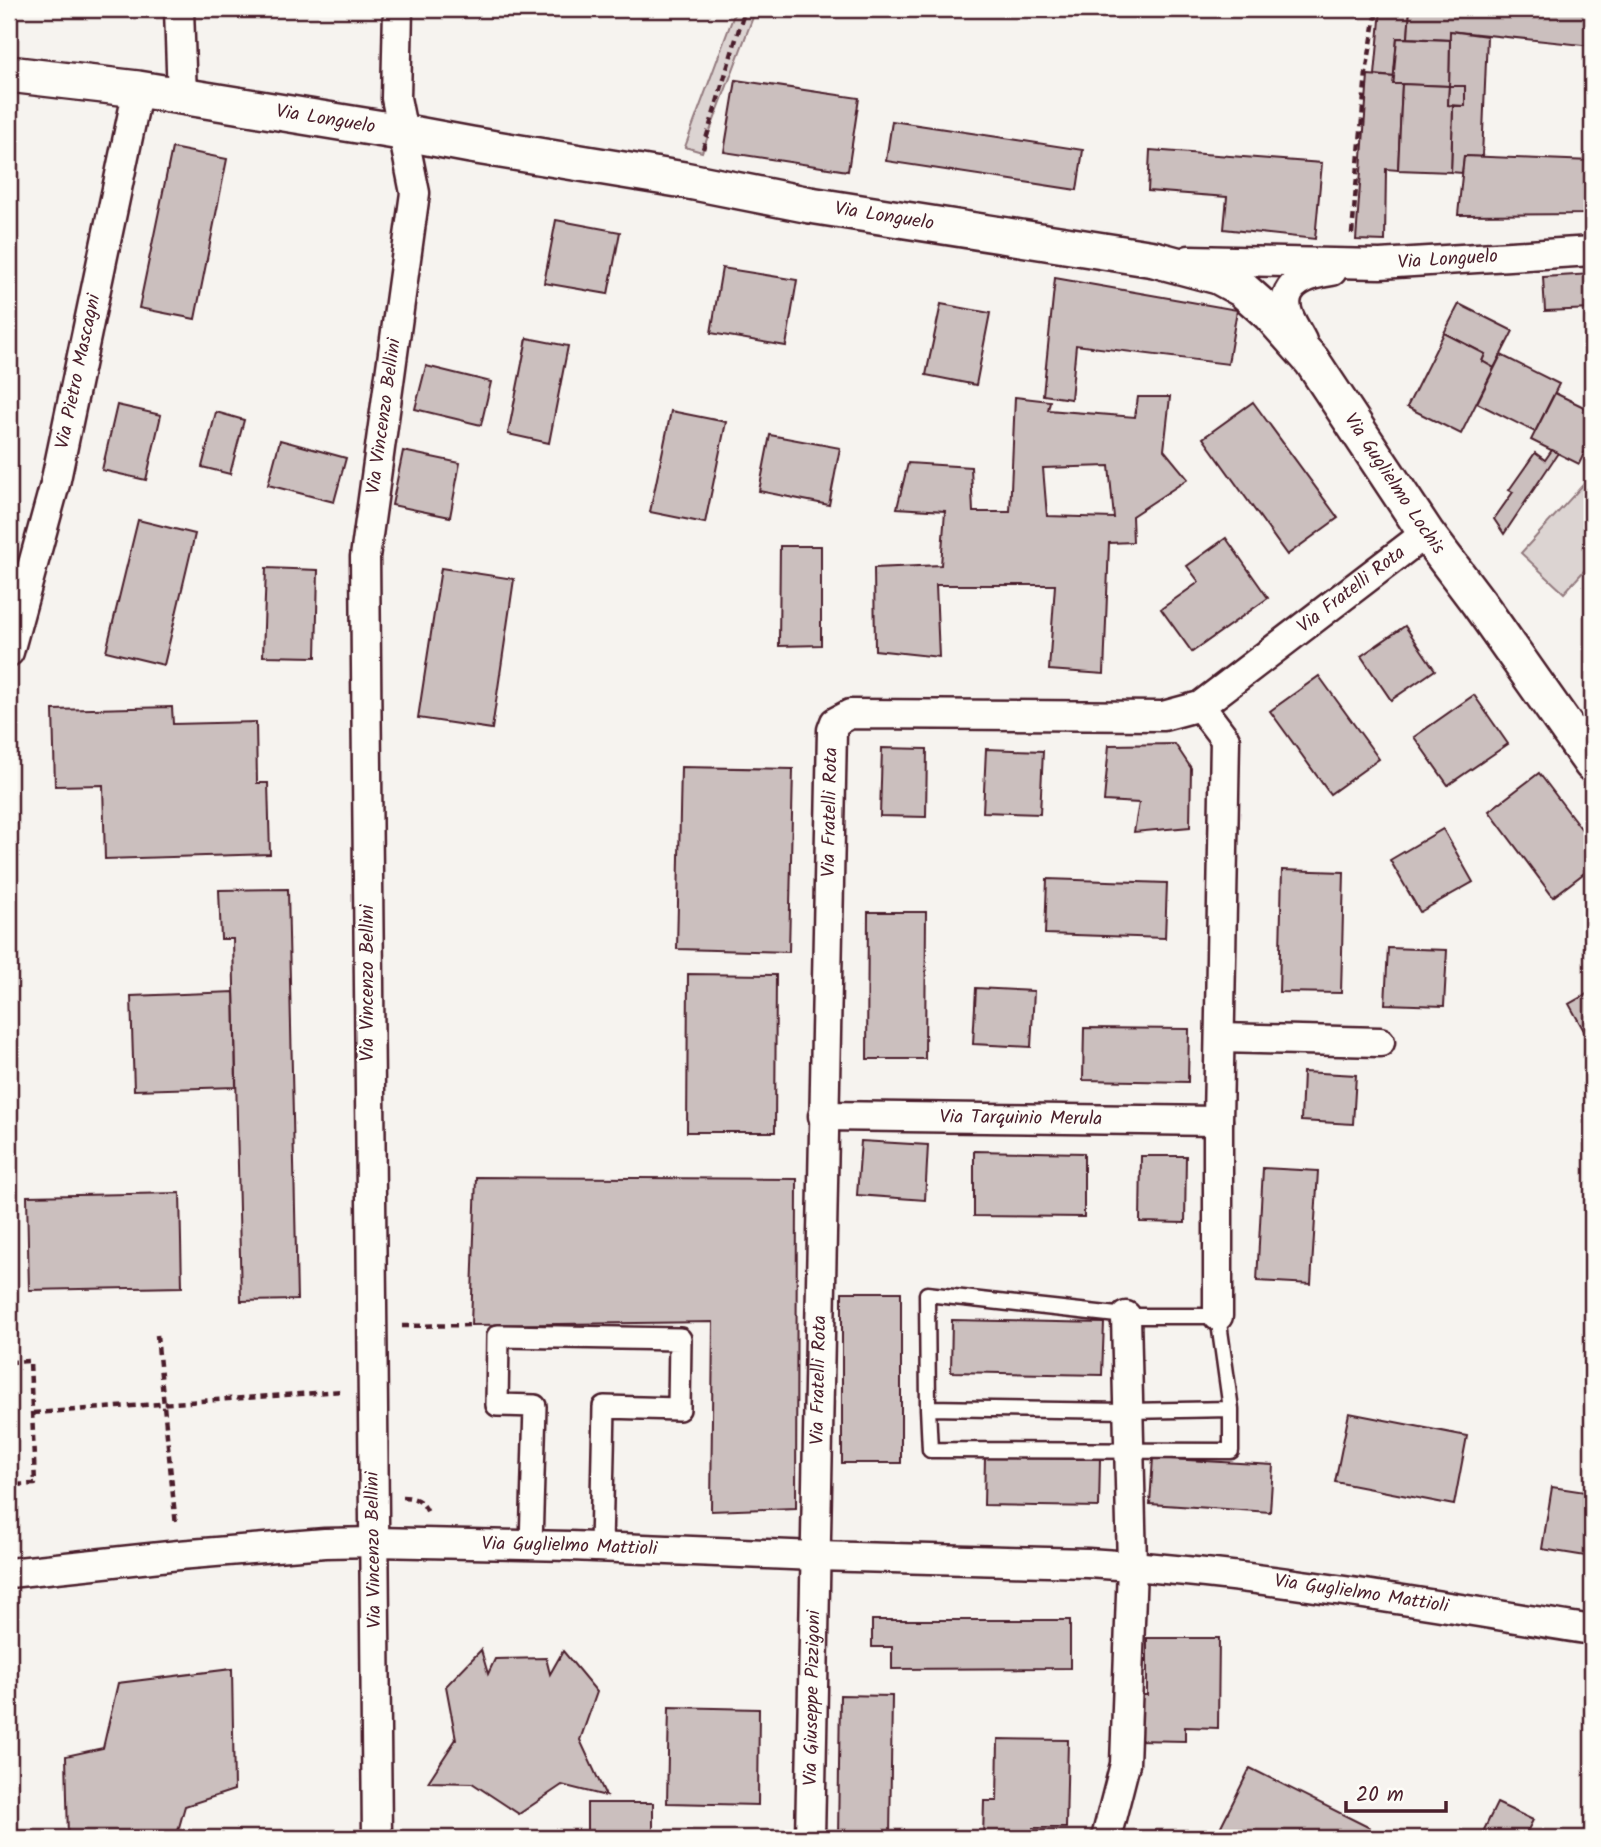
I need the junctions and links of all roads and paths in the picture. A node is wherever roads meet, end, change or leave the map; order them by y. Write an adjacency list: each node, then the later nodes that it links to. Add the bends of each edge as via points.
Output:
1 (179, 9): 7 (street)
2 (398, 9): 8 (street, Via Vincenzo Bellini, via 396,98)
3 (745, 9): 9 (path, via 702,152)
4 (1377, 9): 10 (path, via 1366,73)
5 (9, 74): 6 (street, Via Longuelo)
6 (138, 89): 7 (street, Via Longuelo); 16 (street, Via Pietro Mascagni, via 55,484)
7 (182, 98): 8 (street, Via Longuelo)
8 (401, 132): 9 (street, Via Longuelo); 26 (street, Via Vincenzo Bellini, via 415,193 365,557)
9 (684, 180): 12 (street, Via Longuelo, via 810,205)
10 (1351, 244)
11 (1592, 251): 13 (street, Via Longuelo)
12 (1154, 259): 13 (street, Via Longuelo); 14 (street, Via Guglielmo Lochis, via 1218,276 1242,289)
13 (1380, 264): 14 (street, via 1308,275 1289,293 1287,309)
14 (1312, 361): 15 (street, Via Guglielmo Lochis)
15 (1426, 533): 17 (street, Via Fratelli Rota); 18 (street, Via Guglielmo Lochis)
16 (9, 652)
17 (1200, 706): 19 (street, via 1225,739); 21 (street, Via Fratelli Rota, via 1163,716 850,714 835,722)
18 (1592, 764)
19 (1220, 1038): 20 (street); 22 (street)
20 (1380, 1042)
21 (823, 1116): 22 (street, Via Tarquinio Merula); 41 (street, Via Fratelli Rota)
22 (1218, 1121): 24 (street)
23 (1126, 1316): 24 (lane); 31 (lane, via 927,1294); 33 (street)
24 (1218, 1316): 32 (lane)
25 (471, 1325): 26 (path)
26 (371, 1326): 29 (street, Via Vincenzo Bellini)
27 (157, 1335): 30 (path)
28 (9, 1362): 34 (path, via 30,1361)
29 (372, 1389): 30 (path); 37 (street, Via Vincenzo Bellini)
30 (165, 1403): 34 (path); 40 (path)
31 (928, 1408): 33 (lane); 35 (lane, via 930,1450)
32 (1231, 1409): 33 (lane); 35 (lane, via 1231,1451)
33 (1128, 1411): 35 (street)
34 (33, 1413): 36 (path, via 35,1484)
35 (1129, 1452): 42 (street)
36 (9, 1485)
37 (374, 1542): 38 (street, Via Guglielmo Mattioli); 40 (street, Via Guglielmo Mattioli); 45 (street, Via Vincenzo Bellini)
38 (531, 1545): 39 (street, Via Guglielmo Mattioli); 39 (street, via 535,1406 497,1405 498,1336 680,1339 679,1409 604,1407)
39 (601, 1547): 41 (street, Via Guglielmo Mattioli)
40 (179, 1555): 43 (street, Via Guglielmo Mattioli)
41 (816, 1556): 42 (street, Via Guglielmo Mattioli); 46 (street, Via Giuseppe Pizzigoni)
42 (1132, 1566): 44 (street, Via Guglielmo Mattioli, via 1292,1584); 47 (street, via 1125,1764)
43 (9, 1573)
44 (1592, 1630)
45 (377, 1838)
46 (810, 1838)
47 (1106, 1838)

